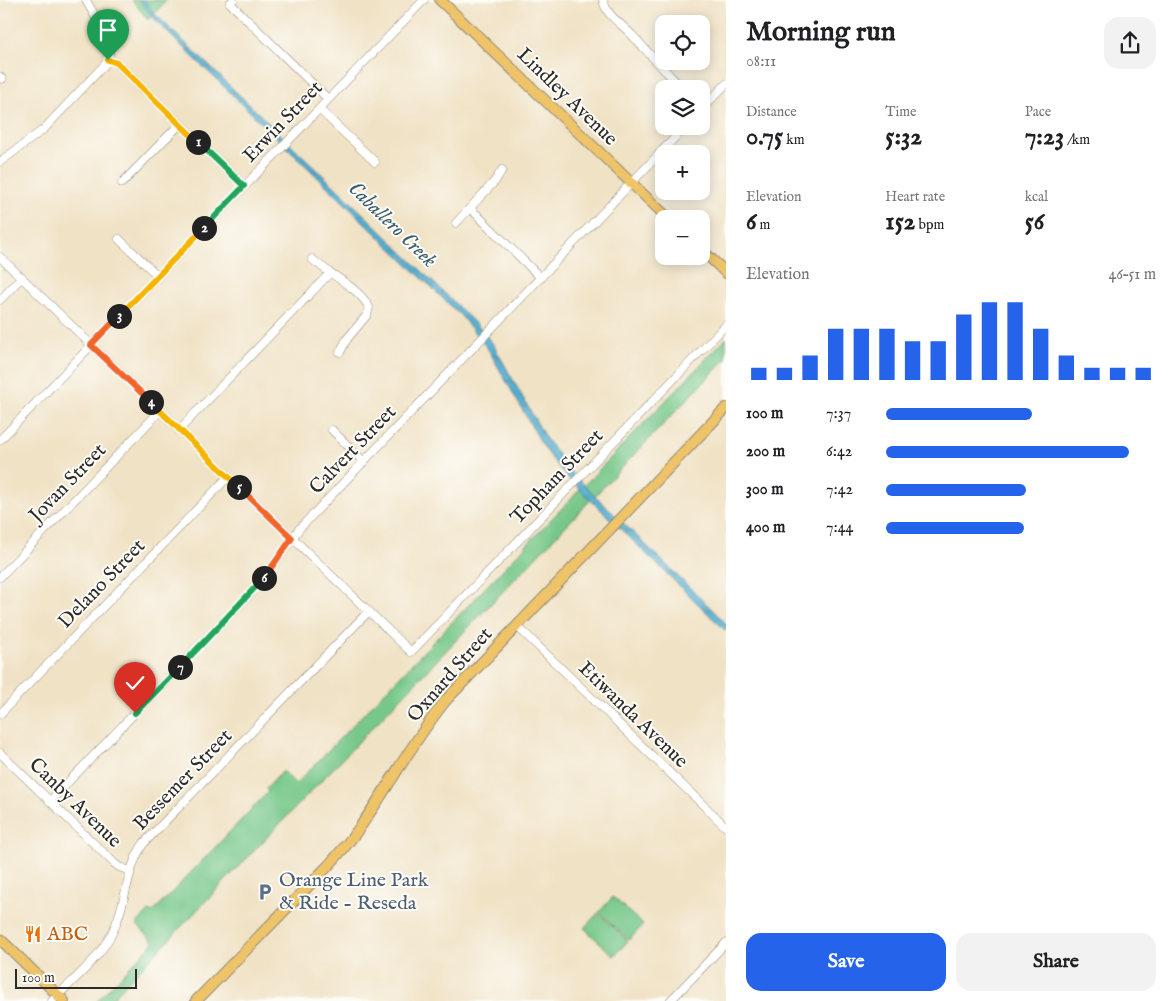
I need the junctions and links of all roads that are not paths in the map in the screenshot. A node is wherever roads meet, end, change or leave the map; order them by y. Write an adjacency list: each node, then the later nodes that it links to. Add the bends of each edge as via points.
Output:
1 (86, 0): 6 (street, via 107,38)
2 (424, 0): 9 (street, Erwin Street)
3 (440, 0): 17 (main road, Lindley Avenue)
4 (603, 0): 7 (street, via 610,16)
5 (232, 2): 9 (street)
6 (108, 60): 12 (street, via 117,63); 14 (street, via 44,129)
7 (674, 80)
8 (726, 84): 10 (street)
9 (328, 99): 11 (street, Erwin Street)
10 (710, 100)
11 (319, 109): 15 (street); 19 (street, Erwin Street)
12 (180, 124): 18 (street); 19 (street)
13 (677, 135): 17 (street, Calvert Street)
14 (0, 162)
15 (375, 162)
16 (502, 170): 20 (street)
17 (632, 183): 21 (main road, Lindley Avenue); 31 (street, Calvert Street)
18 (122, 184)
19 (244, 186): 29 (street, Erwin Street)
20 (470, 208): 22 (street); 31 (street)
21 (660, 210)
22 (456, 223)
23 (120, 239): 29 (street)
24 (0, 257): 30 (street)
25 (710, 258): 28 (main road)
26 (312, 259): 27 (street)
27 (330, 273): 35 (street, via 341,279 369,307 367,315); 38 (street)
28 (726, 273)
29 (158, 276): 34 (street, Erwin Street)
30 (22, 277): 32 (street); 34 (street)
31 (541, 278): 41 (street, Calvert Street)
32 (0, 300)
33 (726, 325): 45 (street, Topham Street, via 411,652)
34 (91, 345): 37 (street); 40 (street, Erwin Street)
35 (340, 352)
36 (726, 408): 46 (main road, Oxnard Street)
37 (160, 411): 38 (street); 44 (street, Jovan Street)
38 (179, 430): 42 (street)
39 (332, 430): 41 (street)
40 (0, 440)
41 (364, 462): 43 (street, Calvert Street)
42 (228, 477): 43 (street); 47 (street, Delano Street)
43 (292, 538): 45 (street); 49 (street, Calvert Street, via 262,581)
44 (0, 577)
45 (368, 612): 51 (street, Bessemer Street, via 144,843)
46 (517, 626): 50 (street, Etiwanda Avenue); 55 (main road, Oxnard Street, via 434,715 359,829 331,862)
47 (0, 714)
48 (0, 753): 49 (street, Canby Avenue)
49 (50, 801): 51 (street, Canby Avenue, via 114,863)
50 (726, 827)
51 (130, 871): 54 (street, Bessemer Street, via 112,933)
52 (0, 939): 54 (main road)
53 (726, 943): 56 (street)
54 (58, 999)
55 (196, 1001)
56 (670, 1001)

